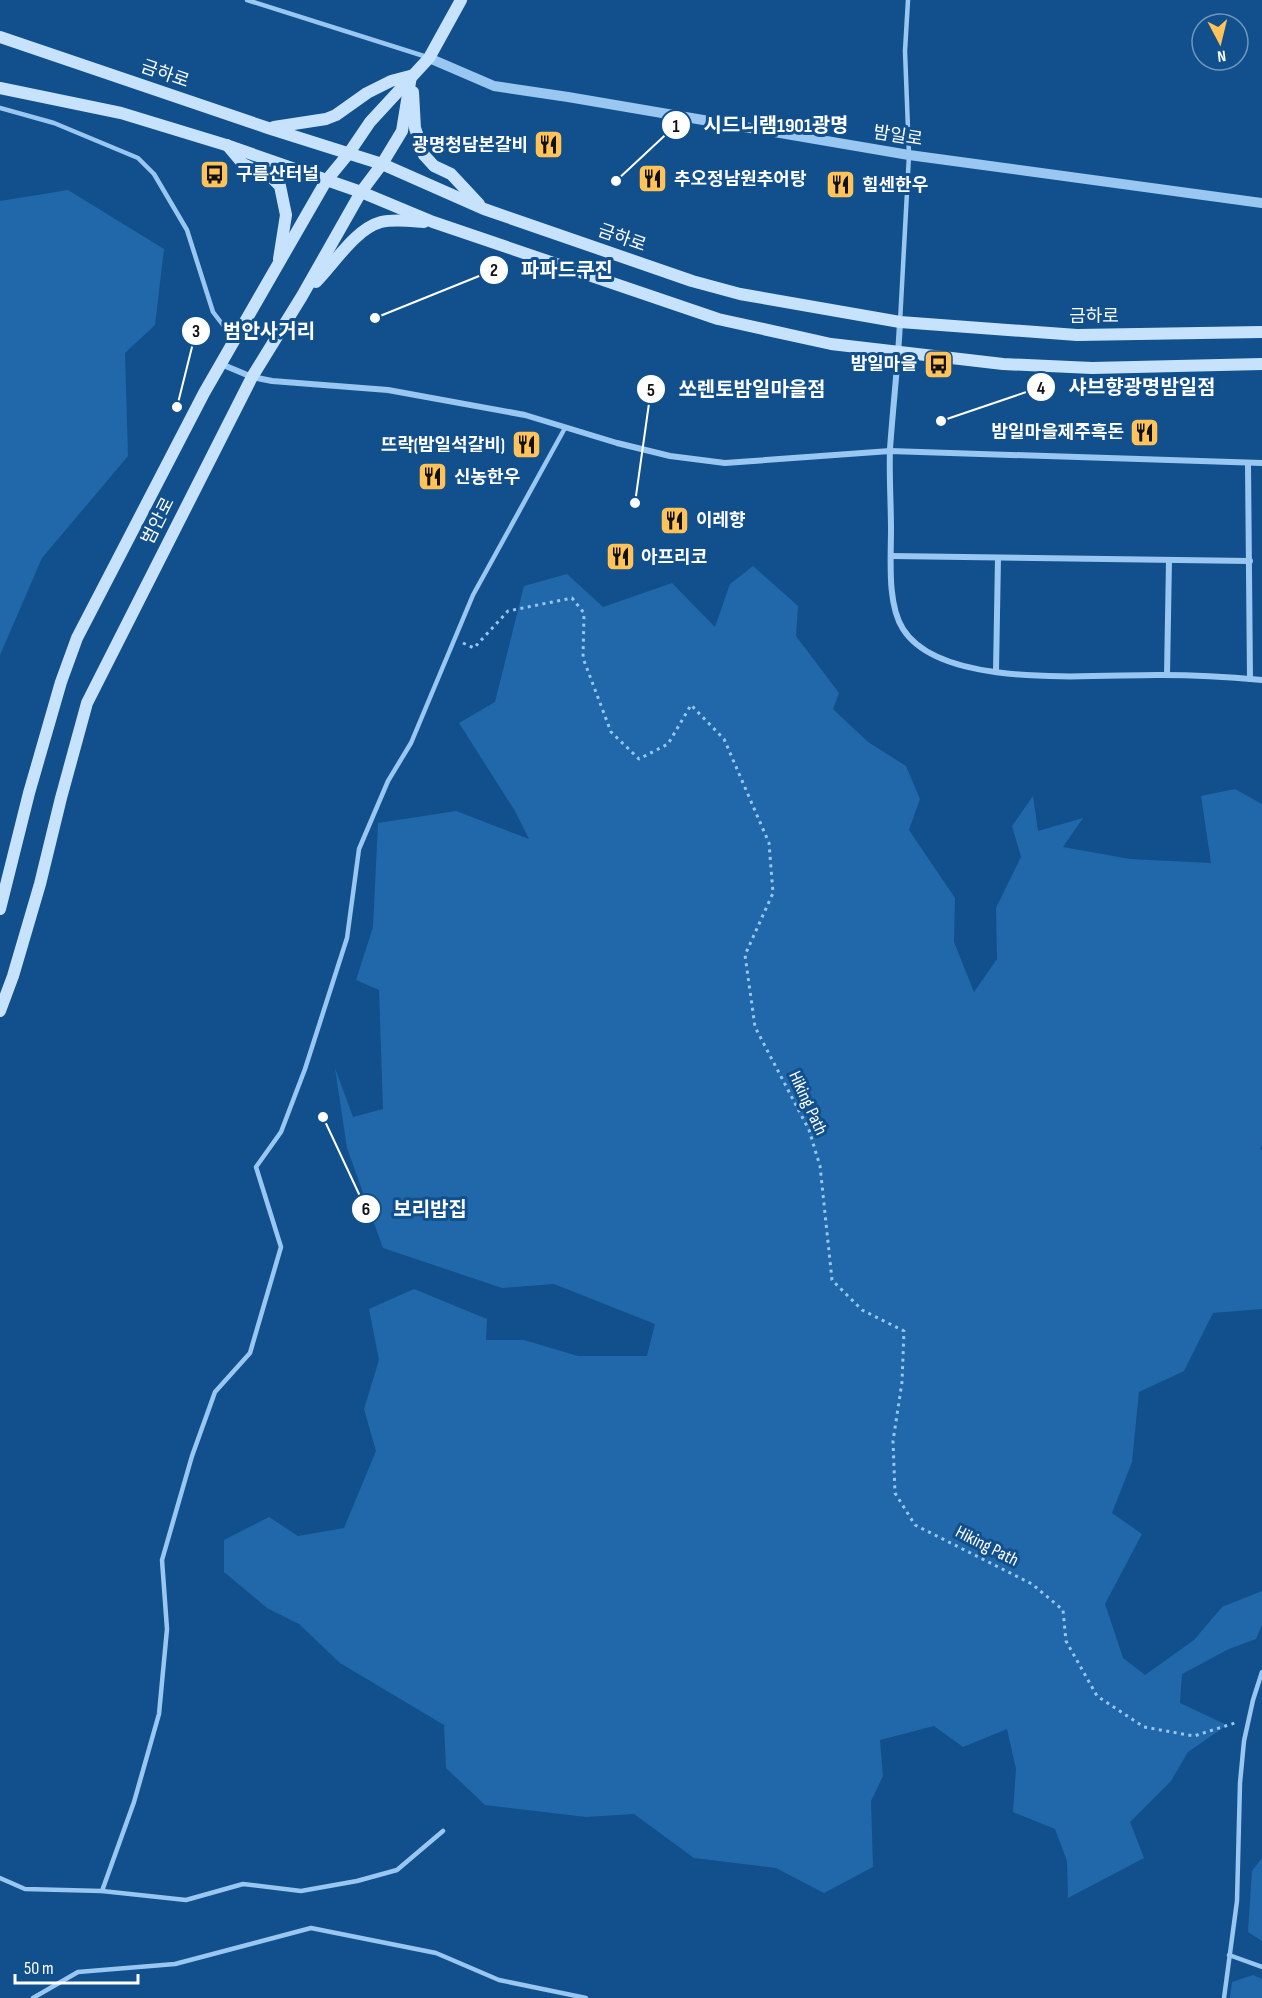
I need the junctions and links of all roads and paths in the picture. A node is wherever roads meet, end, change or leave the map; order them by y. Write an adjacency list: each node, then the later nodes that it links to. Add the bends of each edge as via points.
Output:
1 (248, 0): 5 (lane)
2 (461, 0): 5 (main road, 범안로)
3 (908, 0): 12 (lane, via 905,51)
4 (0, 37): 9 (main road, 금하로)
5 (429, 58): 6 (main road, 범안로); 12 (street, 밤일로, via 494,86)
6 (411, 76): 9 (main road, via 367,93 326,119); 11 (main road, 범안로, via 370,122); 13 (main road, 범안로, via 402,131); 17 (main road, via 416,128 424,155 434,166 451,174)
7 (0, 88): 10 (main road, via 121,113)
8 (0, 108): 23 (lane, via 54,123 138,158 154,174 181,218 213,312)
9 (268, 128): 11 (main road, 금하로)
10 (226, 144): 14 (main road); 19 (main road, via 243,164 280,186 286,214)
11 (349, 153): 13 (main road, 금하로); 14 (main road, 범안로)
12 (909, 155): 16 (street, 밤일로); 21 (lane)
13 (382, 164): 15 (main road, 범안로); 17 (main road, 금하로)
14 (326, 181): 15 (main road); 19 (main road, 범안로)
15 (361, 192): 18 (main road); 20 (main road, 범안로)
16 (1262, 203)
17 (484, 209): 21 (main road, 금하로, via 692,281 740,294)
18 (433, 222): 20 (main road, via 391,221 370,227 348,245); 24 (main road, via 718,319 831,344)
19 (278, 265): 23 (main road, 범안로)
20 (302, 296): 27 (main road, 범안로)
21 (900, 322): 22 (main road, 금하로, via 1077,335); 24 (street)
22 (1262, 332)
23 (235, 340): 25 (main road, 범안로)
24 (899, 352): 26 (main road, via 1003,364 1092,368); 29 (street)
25 (221, 364): 27 (street); 41 (main road, 범안로, via 77,638 29,793)
26 (1262, 364)
27 (252, 377): 28 (street, via 388,390 525,415); 42 (main road, 범안로, via 87,703 40,884)
28 (565, 428): 29 (street, via 670,456 725,463); 36 (lane, via 473,595)
29 (890, 452): 31 (street); 32 (street)
30 (1262, 463): 31 (street)
31 (1248, 464): 35 (street)
32 (891, 556): 33 (street); 37 (street, via 893,601 902,628 916,644 937,658 968,668)
33 (998, 558): 34 (street); 37 (street)
34 (1169, 560): 35 (street); 38 (street)
35 (1250, 561): 39 (street)
36 (454, 640): 44 (path, Hiking Path, via 474,648 508,611 572,598 584,614 584,658 611,732 639,759 668,744 691,705 724,739 769,843 773,893 745,955 755,1027 809,1130 820,1166 831,1280 862,1310 904,1331 902,1382 893,1441 895,1493 915,1525 1032,1584 1064,1610 1066,1641 1097,1696 1144,1727 1194,1736); 47 (lane, via 411,743 388,781 359,849 348,938 281,1132 256,1167 281,1247 250,1353 215,1392 162,1560 167,1629 159,1714 134,1802)
37 (996, 671): 38 (street, via 1086,677)
38 (1167, 675): 39 (street)
39 (1250, 679): 40 (street)
40 (1262, 680)
41 (0, 909)
42 (0, 1011)
43 (1262, 1672): 44 (lane)
44 (1249, 1718): 48 (lane, via 1240,1783 1237,1901)
45 (443, 1831): 47 (lane, via 397,1870 301,1891 243,1884 186,1900)
46 (0, 1878): 47 (lane, via 25,1889)
47 (102, 1891)
48 (1229, 1955): 49 (lane); 52 (lane)
49 (1262, 1967)
50 (33, 1998): 51 (lane, via 78,1972 175,1964 311,1928 436,1953 499,1980)
51 (586, 1998)
52 (1224, 1998)

